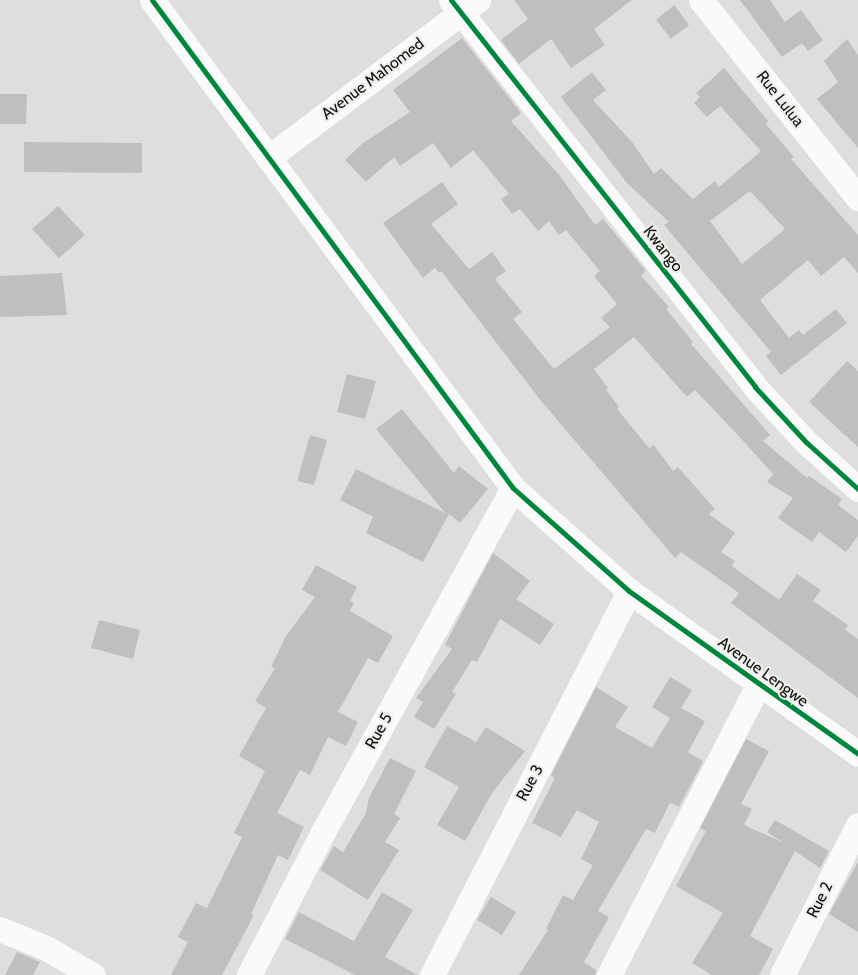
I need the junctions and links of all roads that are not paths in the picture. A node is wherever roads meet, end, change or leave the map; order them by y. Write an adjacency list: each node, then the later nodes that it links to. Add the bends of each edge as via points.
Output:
1 (152, 0): 4 (street, Avenue Lengwe)
2 (700, 0): 5 (street, Rue Lulua)
3 (463, 4): 4 (street, Avenue Mahomed); 7 (street, Kwango, via 755,387 806,442)
4 (268, 158): 6 (street, Avenue Lengwe)
5 (858, 198)
6 (513, 488): 8 (street, Avenue Lengwe); 14 (street, Rue 5, via 323,832)
7 (858, 489)
8 (630, 591): 9 (street, Avenue Lengwe); 15 (street, Rue 3)
9 (758, 685): 10 (street, Avenue Lengwe); 16 (street)
10 (858, 754)
11 (858, 825): 17 (street, Rue 2)
12 (0, 929): 13 (street, via 46,948)
13 (93, 975)
14 (249, 975)
15 (432, 975)
16 (609, 975)
17 (782, 975)

